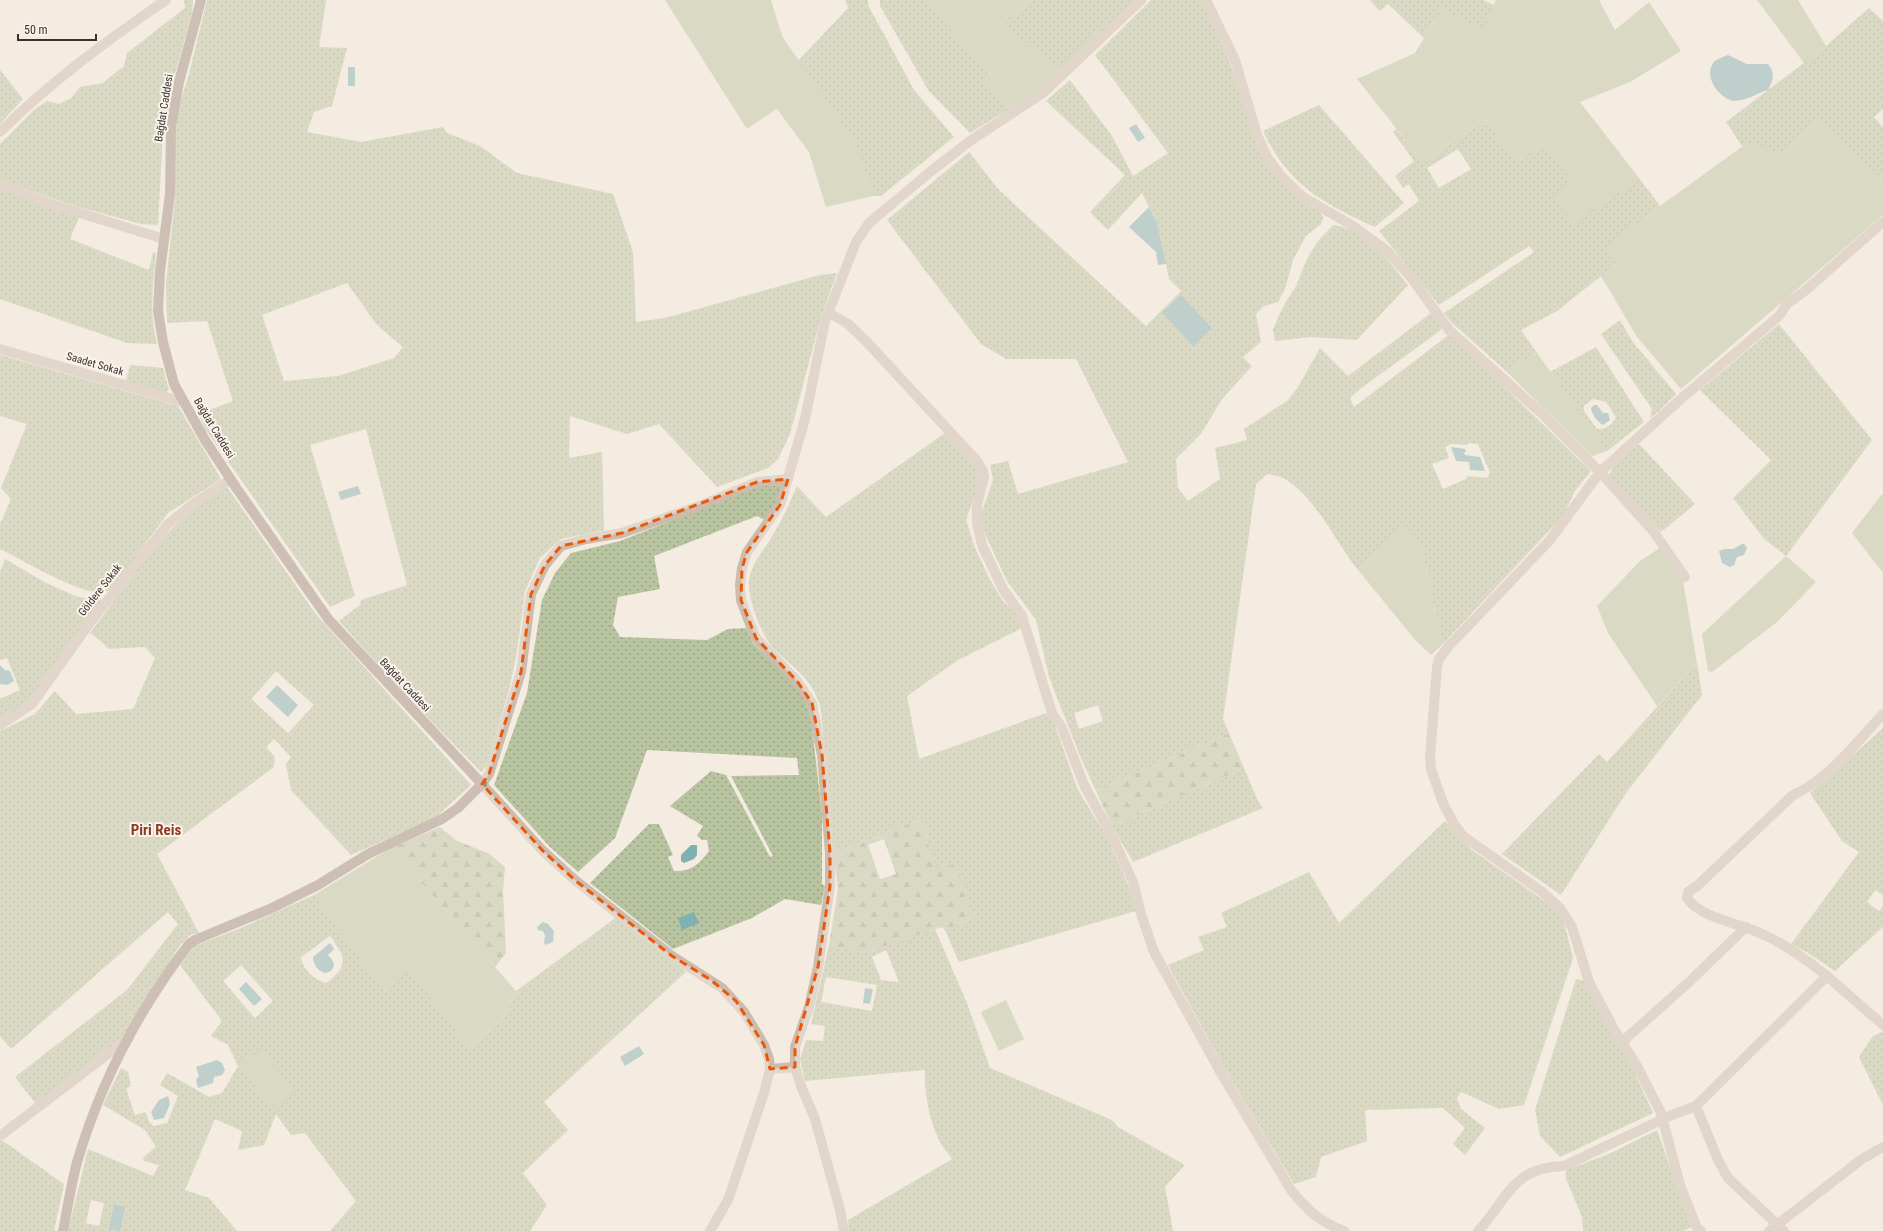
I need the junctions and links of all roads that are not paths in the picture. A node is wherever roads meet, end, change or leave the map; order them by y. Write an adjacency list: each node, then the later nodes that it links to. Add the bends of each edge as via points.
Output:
1 (166, 0): 5 (street, via 95,50 26,106)
2 (201, 0): 8 (street, Bağdat Caddesi, via 179,82 171,126 170,194)
3 (1141, 0): 9 (street, via 1044,92 964,146 870,223 856,242)
4 (1206, 0): 12 (street, via 1235,60 1257,136 1267,157 1281,176 1303,197 1353,226 1386,250 1410,276 1449,330 1539,411)
5 (0, 132)
6 (0, 184): 8 (street, via 54,205)
7 (1883, 222): 12 (street, via 1787,304 1779,316)
8 (164, 238): 11 (street, Bağdat Caddesi, via 158,311 174,384)
9 (828, 313): 14 (street, via 805,419); 34 (street, via 847,323 977,461 983,472 977,517 982,546 1003,589 1022,616 1052,713 1062,728 1084,785 1133,882 1154,952 1221,1073 1291,1190 1304,1206 1326,1225)
10 (0, 349): 11 (street, Saadet Sokak)
11 (183, 402): 13 (street, Bağdat Caddesi)
12 (1600, 472): 15 (street, via 1653,530); 23 (street, via 1550,540 1439,659 1435,680 1430,757 1436,785 1454,824 1463,836 1541,891 1560,908 1572,927 1588,982)
13 (231, 479): 17 (street, Göldere Sokak, via 167,525 89,624 32,704); 18 (street, Bağdat Caddesi, via 328,620)
14 (788, 479): 18 (street, via 756,482 699,506 622,533 561,546 545,565 531,594 521,672 489,774); 24 (street, via 780,504 748,552 742,568 740,585 742,600 756,638 797,681 812,703 822,755 830,853 830,886 818,966 809,1007 795,1047)
15 (1685, 577)
16 (1883, 714): 19 (street, via 1831,771 1809,788 1793,795 1688,892 1687,898 1695,908)
17 (0, 725)
18 (482, 784): 22 (street, via 458,808 442,819 368,854 318,885 272,908 189,944 142,1014); 25 (street, via 537,845 576,881 672,956 711,980 736,1001 764,1045)
19 (1746, 927): 20 (street, via 1804,957); 23 (street)
20 (1827, 976): 21 (street); 26 (street)
21 (1883, 1025)
22 (130, 1037): 28 (street); 31 (street, via 104,1086 93,1115 78,1160)
23 (1622, 1042): 27 (street, via 1662,1113)
24 (795, 1067): 25 (street); 33 (street, via 815,1119)
25 (770, 1070): 32 (street, via 734,1185)
26 (1696, 1106): 27 (street); 30 (street, via 1728,1178)
27 (1662, 1119): 35 (street, via 1564,1166 1550,1166 1528,1175 1504,1195); 36 (street, via 1680,1185 1697,1228)
28 (0, 1136)
29 (1883, 1147): 30 (street, via 1862,1159)
30 (1782, 1228): 37 (street)
31 (63, 1231)
32 (710, 1231)
33 (844, 1231)
34 (1344, 1231)
35 (1478, 1231)
36 (1701, 1231)
37 (1769, 1231)

